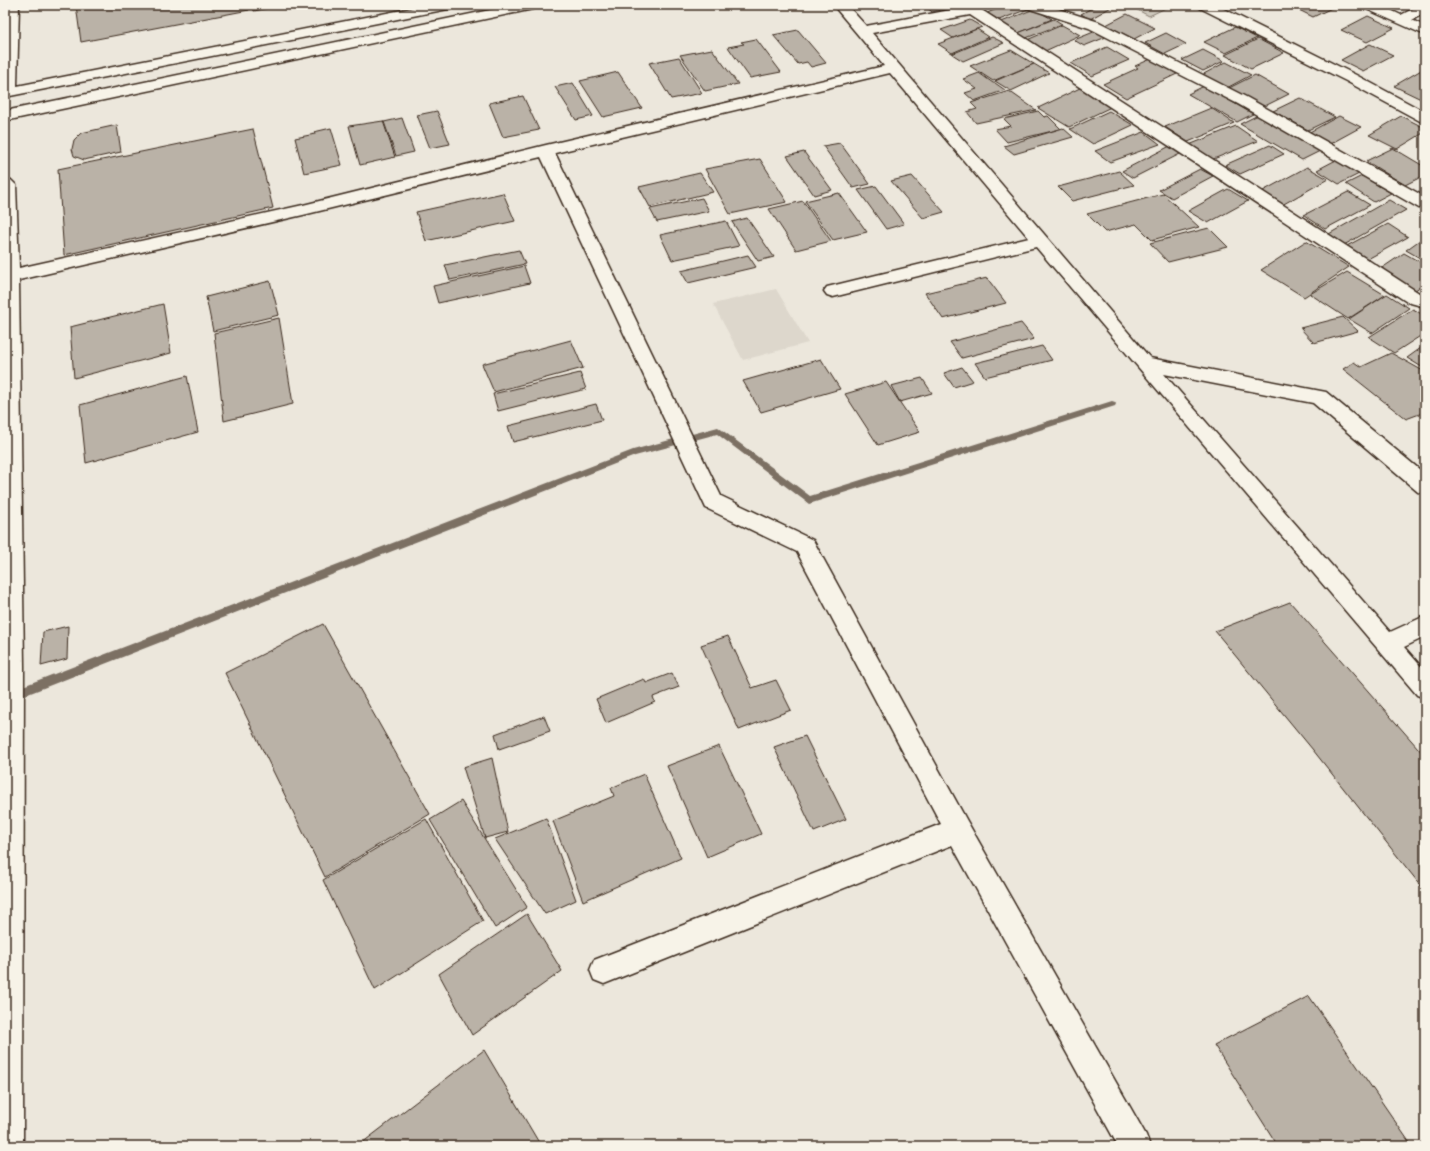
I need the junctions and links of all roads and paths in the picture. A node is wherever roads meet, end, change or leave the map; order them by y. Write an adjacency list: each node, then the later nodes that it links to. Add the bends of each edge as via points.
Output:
1 (12, 5): 13 (street)
2 (448, 5): 13 (street)
3 (533, 5): 14 (street)
4 (840, 5): 10 (street)
5 (1032, 5): 18 (street, via 1094,24 1243,101)
6 (1205, 5): 15 (street)
7 (1369, 5): 9 (street)
8 (1425, 8): 9 (street)
9 (1402, 20): 11 (street)
10 (863, 31): 12 (street); 22 (street, via 972,10 1413,298)
11 (1425, 31)
12 (894, 68): 16 (street); 19 (street)
13 (7, 93)
14 (5, 116)
15 (1425, 118)
16 (546, 150): 20 (street, via 303,210); 29 (street, via 713,502 805,546)
17 (5, 183): 20 (street, via 8,185)
18 (1425, 204)
19 (1040, 241): 21 (street); 23 (street)
20 (8, 276): 26 (street)
21 (832, 291)
22 (1425, 301)
23 (1144, 363): 24 (street, via 1319,396); 27 (street)
24 (1425, 486)
25 (1425, 626): 27 (street)
26 (10, 629): 31 (street, via 12,707)
27 (1387, 644): 28 (street)
28 (1425, 688)
29 (958, 830): 30 (street); 32 (street)
30 (604, 970)
31 (8, 1146)
32 (1135, 1146)

